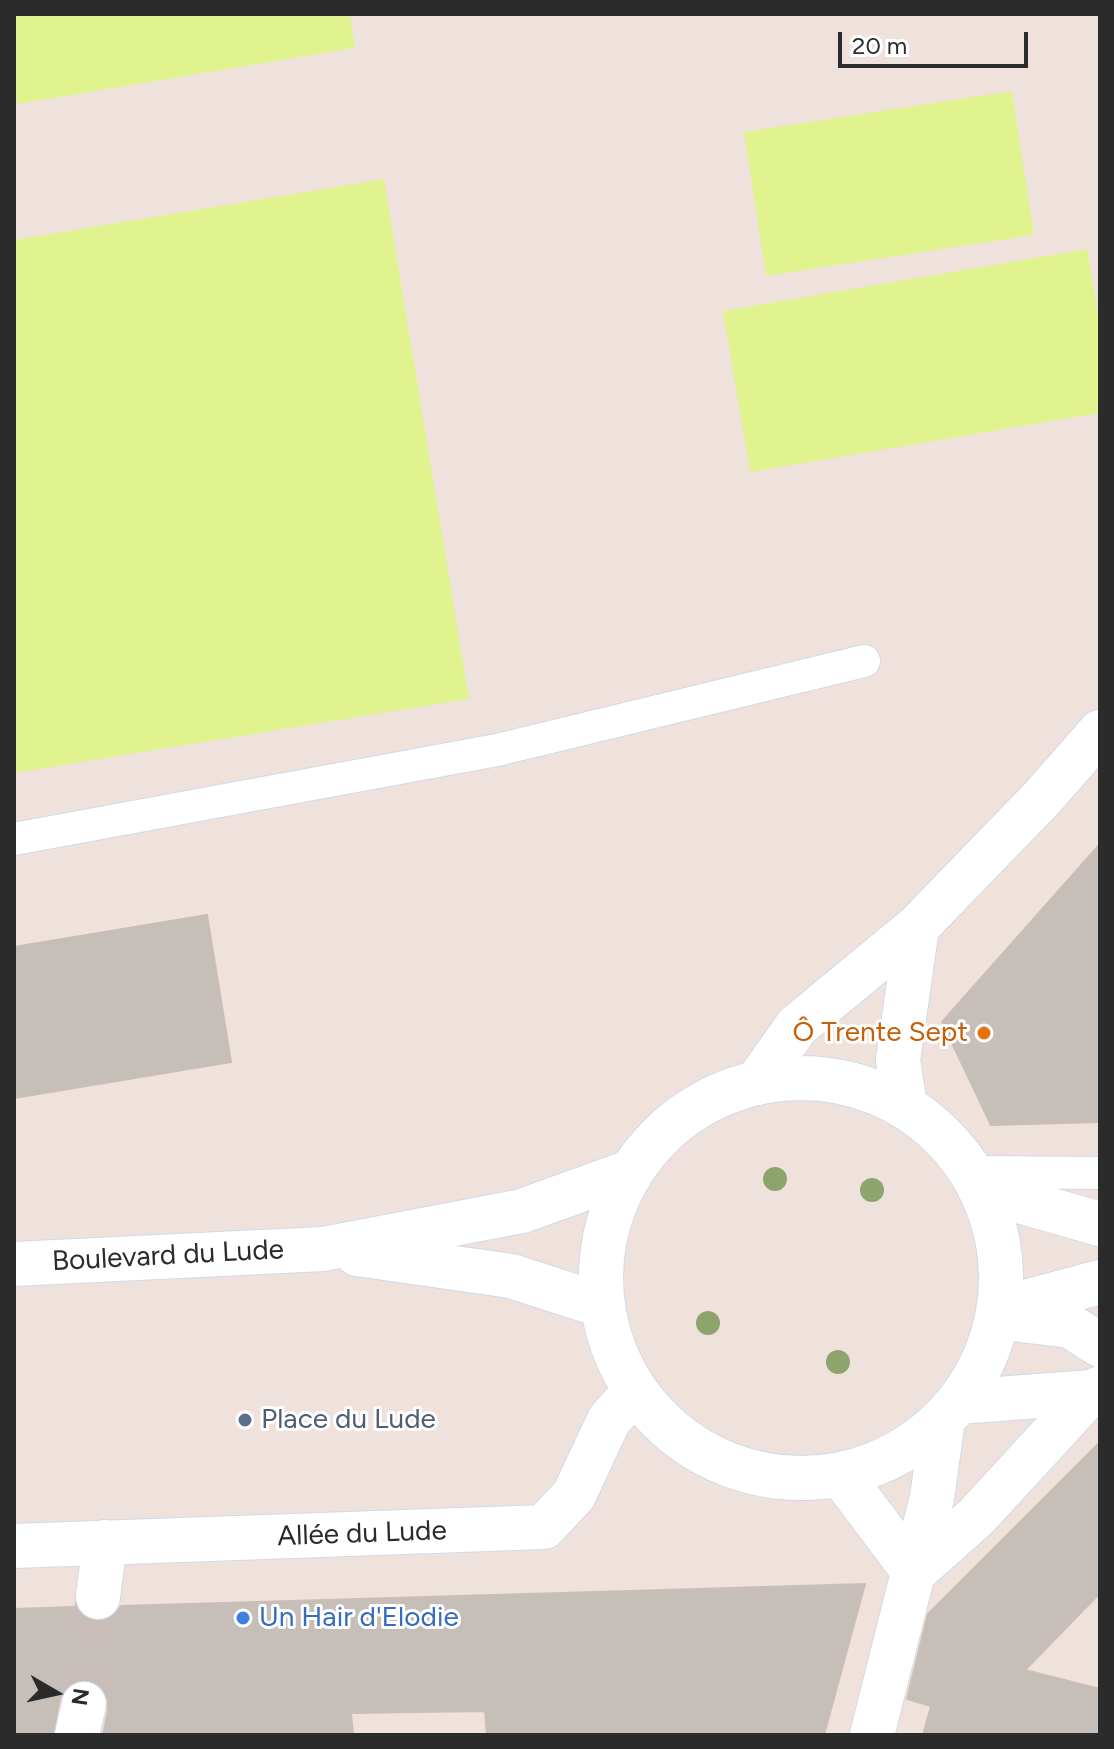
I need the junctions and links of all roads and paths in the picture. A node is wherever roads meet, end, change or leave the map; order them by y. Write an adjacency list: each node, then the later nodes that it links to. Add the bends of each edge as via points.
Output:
1 (864, 661): 3 (lane, via 497,750)
2 (1100, 732): 4 (main road)
3 (14, 839)
4 (917, 927): 5 (main road, via 797,1026); 6 (main road, via 898,1060)
5 (758, 1081): 6 (main road, via 808,1077 858,1086); 7 (main road, via 696,1107 663,1131)
6 (905, 1106): 9 (main road, via 935,1129)
7 (630, 1172): 11 (main road, via 522,1211); 14 (main road, via 611,1214 600,1259)
8 (1100, 1173): 9 (lane)
9 (976, 1181): 10 (main road); 15 (main road, via 994,1228 1001,1268)
10 (1100, 1224)
11 (323, 1249): 12 (main road, Boulevard du Lude); 14 (main road, via 511,1276)
12 (14, 1264)
13 (1100, 1282): 15 (main road)
14 (601, 1305): 18 (main road, via 618,1361)
15 (998, 1313): 16 (main road, via 1070,1326); 19 (main road, via 982,1363)
16 (1100, 1345)
17 (1096, 1390): 19 (main road); 23 (main road, via 976,1517)
18 (635, 1391): 20 (main road, via 666,1427 704,1455 747,1472 794,1479); 21 (main road, Allée du Lude, via 609,1420 574,1495 544,1527)
19 (950, 1411): 20 (main road, via 913,1444); 23 (main road)
20 (841, 1475): 23 (main road)
21 (105, 1542): 22 (main road, Allée du Lude); 24 (main road)
22 (14, 1546)
23 (914, 1572): 25 (main road)
24 (98, 1597)
25 (872, 1735)

